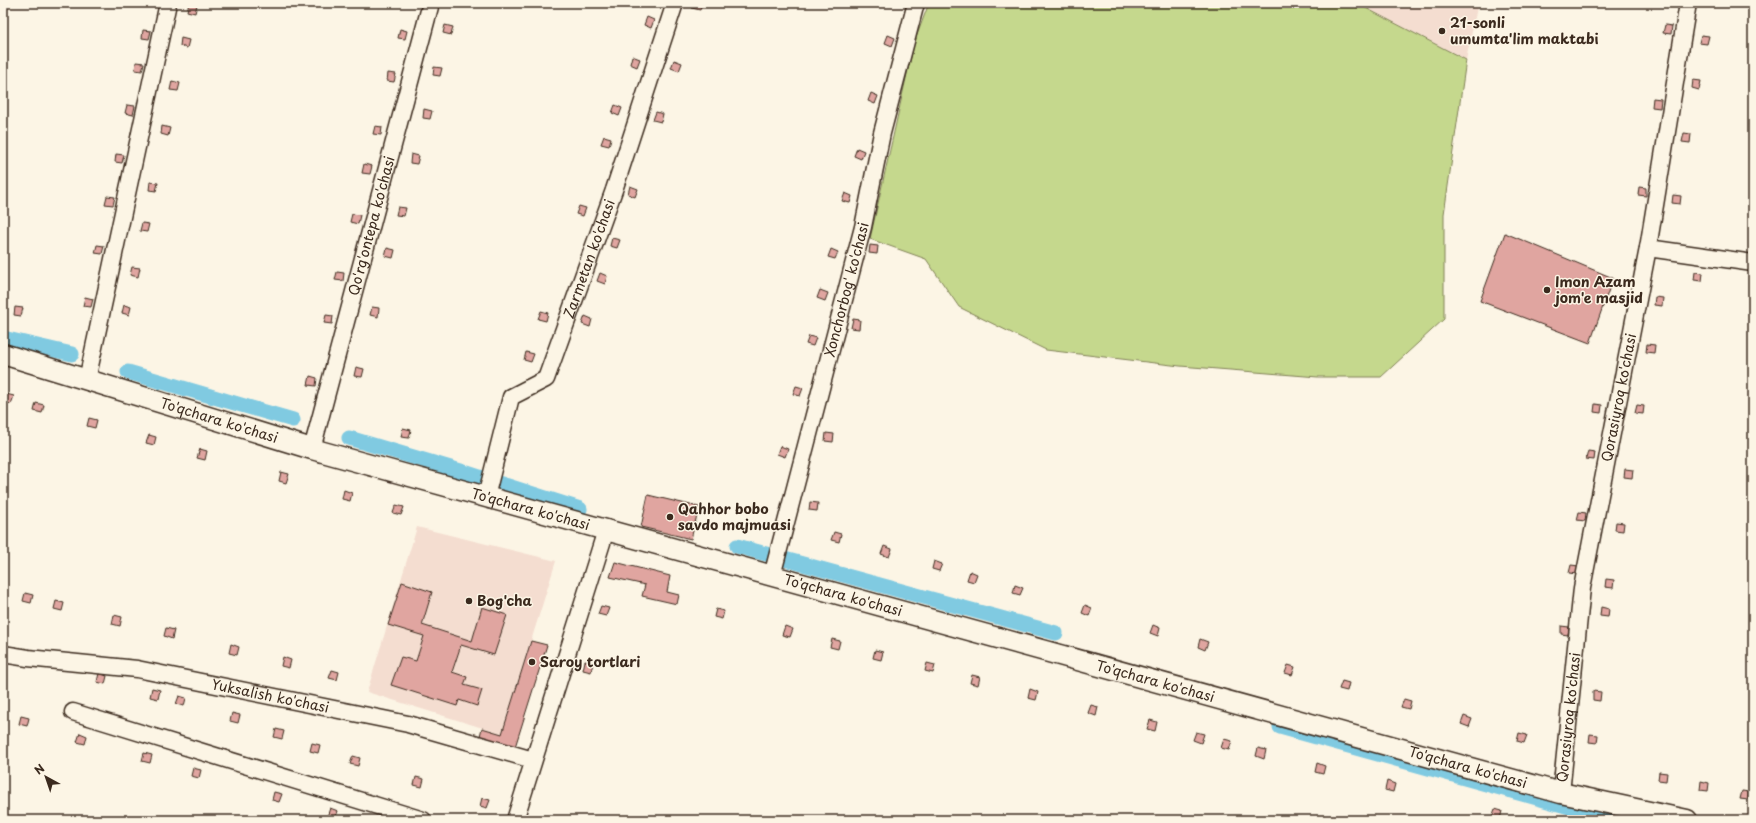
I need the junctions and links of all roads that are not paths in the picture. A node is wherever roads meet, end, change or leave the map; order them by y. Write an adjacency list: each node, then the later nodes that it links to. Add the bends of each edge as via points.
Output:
1 (168, 3): 9 (street)
2 (431, 3): 10 (street, Qo'rg'ontepa ko'chasi)
3 (675, 3): 11 (street, Zarmetan ko'chasi, via 614,190 546,379 511,397)
4 (916, 3): 13 (street, Xonchorbog' ko'chasi, via 882,133 863,227)
5 (1688, 3): 6 (street, Qorasiyroq ko'chasi)
6 (1648, 248): 7 (street); 17 (street, Qorasiyroq ko'chasi, via 1582,588)
7 (1753, 263)
8 (7, 357): 9 (street, To'qchara ko'chasi)
9 (87, 380): 10 (street, To'qchara ko'chasi)
10 (312, 449): 11 (street, To'qchara ko'chasi)
11 (486, 497): 12 (street, To'qchara ko'chasi)
12 (606, 530): 13 (street, To'qchara ko'chasi); 16 (street)
13 (772, 576): 17 (street, To'qchara ko'chasi)
14 (3, 654): 16 (street, Yuksalish ko'chasi, via 145,671 408,724)
15 (73, 712): 18 (street)
16 (533, 760): 19 (street)
17 (1561, 793): 20 (street, To'qchara ko'chasi)
18 (423, 820)
19 (515, 820)
20 (1687, 820)

